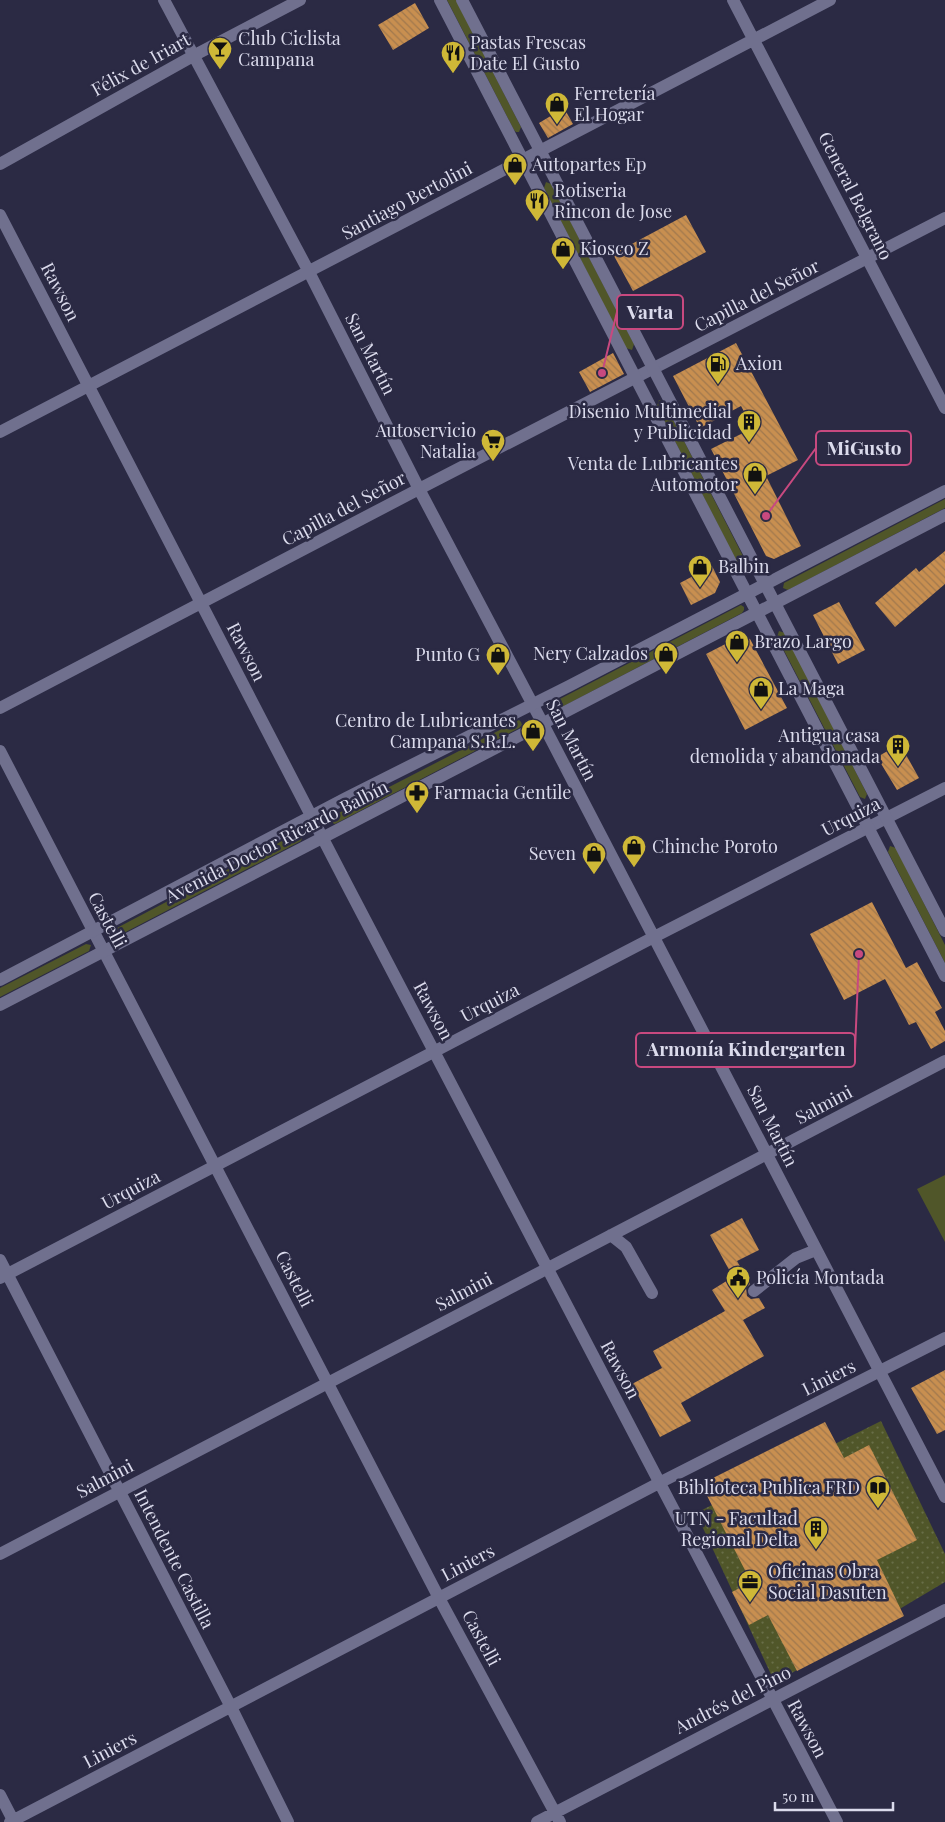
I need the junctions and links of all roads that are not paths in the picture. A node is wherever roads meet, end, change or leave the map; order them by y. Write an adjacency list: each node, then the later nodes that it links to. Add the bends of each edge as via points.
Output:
1 (164, 0): 8 (street, San Martín)
2 (300, 0): 8 (street, Félix de Iriart)
3 (440, 0): 10 (street)
4 (462, 0): 9 (street)
5 (733, 0): 7 (street, General Belgrano)
6 (830, 0): 7 (street, Santiago Bertolini)
7 (754, 40): 9 (street, Santiago Bertolini); 14 (street, General Belgrano)
8 (193, 56): 11 (street, Félix de Iriart); 15 (street, San Martín)
9 (540, 150): 10 (street, Santiago Bertolini); 16 (street)
10 (523, 160): 15 (street, Santiago Bertolini); 17 (street)
11 (0, 164)
12 (0, 215): 18 (street, Rawson)
13 (945, 218): 14 (street, Capilla del Señor)
14 (867, 258): 16 (street, Capilla del Señor); 19 (street, General Belgrano)
15 (309, 272): 18 (street, Santiago Bertolini); 21 (street, San Martín)
16 (653, 370): 17 (street, Capilla del Señor); 24 (street)
17 (635, 379): 21 (street, Capilla del Señor); 25 (street)
18 (89, 386): 20 (street, Santiago Bertolini); 26 (street, Rawson)
19 (945, 408)
20 (0, 432)
21 (419, 489): 26 (street, Capilla del Señor); 29 (street, San Martín)
22 (945, 491): 24 (street, Avenida Doctor Ricardo Balbín)
23 (945, 515): 27 (street, Avenida Doctor Ricardo Balbín)
24 (766, 584): 25 (street, Avenida Doctor Ricardo Balbín); 27 (street)
25 (747, 594): 28 (street); 29 (street, Avenida Doctor Ricardo Balbín)
26 (201, 603): 30 (street, Capilla del Señor); 34 (street, Rawson)
27 (775, 603): 28 (street, Avenida Doctor Ricardo Balbín); 35 (street)
28 (757, 613): 31 (street, Avenida Doctor Ricardo Balbín); 36 (street)
29 (532, 705): 31 (street, San Martín); 34 (street, Avenida Doctor Ricardo Balbín)
30 (0, 708)
31 (543, 724): 37 (street, Avenida Doctor Ricardo Balbín); 40 (street, San Martín)
32 (0, 751): 38 (street, Castelli)
33 (945, 788): 35 (street, Urquiza)
34 (311, 816): 37 (street, Rawson); 38 (street, Avenida Doctor Ricardo Balbín)
35 (887, 819): 36 (street, Urquiza); 39 (street)
36 (868, 828): 40 (street, Urquiza); 42 (street)
37 (323, 838): 41 (street, Avenida Doctor Ricardo Balbín); 45 (street, Rawson)
38 (93, 931): 41 (street, Castelli); 43 (street, Avenida Doctor Ricardo Balbín)
39 (945, 931)
40 (654, 937): 45 (street, Urquiza); 47 (street, San Martín)
41 (104, 951): 44 (street, Avenida Doctor Ricardo Balbín); 48 (street, Castelli)
42 (945, 976)
43 (0, 980)
44 (0, 1005)
45 (434, 1052): 48 (street, Urquiza); 52 (street, Rawson)
46 (945, 1061): 47 (street, Salmini)
47 (767, 1154): 49 (street, Salmini); 50 (street, San Martín)
48 (215, 1166): 53 (street, Urquiza); 58 (street, Castelli)
49 (611, 1236): 52 (street, Salmini); 55 (street, via 626,1247)
50 (816, 1250): 54 (street, via 796,1258); 57 (street, San Martín)
51 (0, 1260): 53 (street, Intendente Castilla)
52 (547, 1268): 58 (street, Salmini); 59 (street, Rawson)
53 (4, 1276): 60 (street, Intendente Castilla)
54 (754, 1291)
55 (652, 1293)
56 (945, 1338): 57 (street, Liniers)
57 (879, 1372): 59 (street, Liniers); 61 (street, San Martín)
58 (328, 1383): 60 (street, Salmini); 63 (street, Castelli)
59 (659, 1483): 63 (street, Liniers); 65 (street, Rawson)
60 (120, 1492): 62 (street, Salmini); 66 (street, Intendente Castilla)
61 (945, 1497)
62 (0, 1554)
63 (439, 1598): 66 (street, Liniers); 68 (street, Castelli)
64 (945, 1610): 65 (street, Andrés del Pino)
65 (772, 1700): 68 (street, Andrés del Pino); 72 (street, Rawson)
66 (231, 1707): 69 (street, Liniers); 70 (street, Intendente Castilla)
67 (0, 1795): 69 (street)
68 (558, 1817): 71 (street, Andrés del Pino)
69 (12, 1821)
70 (288, 1822)
71 (537, 1822)
72 (837, 1822)

